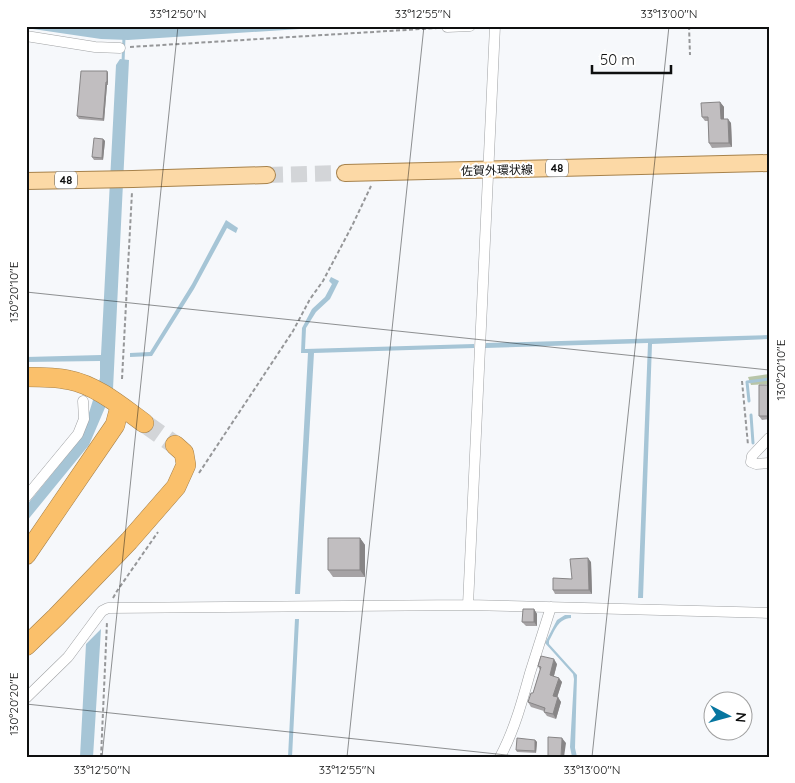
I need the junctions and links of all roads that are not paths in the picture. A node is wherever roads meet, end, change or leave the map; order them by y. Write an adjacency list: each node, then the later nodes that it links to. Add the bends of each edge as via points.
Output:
1 (470, 26): 3 (street)
2 (494, 26): 7 (street)
3 (447, 27)
4 (26, 36): 5 (street)
5 (123, 48)
6 (769, 163): 7 (main road, 佐賀外環状線 / 48)
7 (488, 170): 8 (main road, 佐賀外環状線 / 48); 20 (street)
8 (345, 173)
9 (267, 175): 10 (main road, 48)
10 (26, 181)
11 (26, 377): 13 (highway, via 71,380)
12 (83, 401): 18 (street, via 84,419 78,434)
13 (120, 406): 14 (highway); 19 (highway, via 115,425)
14 (144, 423)
15 (769, 438): 17 (street, via 752,456 751,462)
16 (174, 445): 23 (highway, via 184,453 186,465 176,487 122,548)
17 (769, 463)
18 (26, 497)
19 (26, 556)
20 (468, 606): 21 (street); 24 (street, via 108,608 102,611 68,657)
21 (551, 607): 22 (street); 25 (street, via 521,705)
22 (769, 613)
23 (26, 646)
24 (26, 698)
25 (500, 757)

